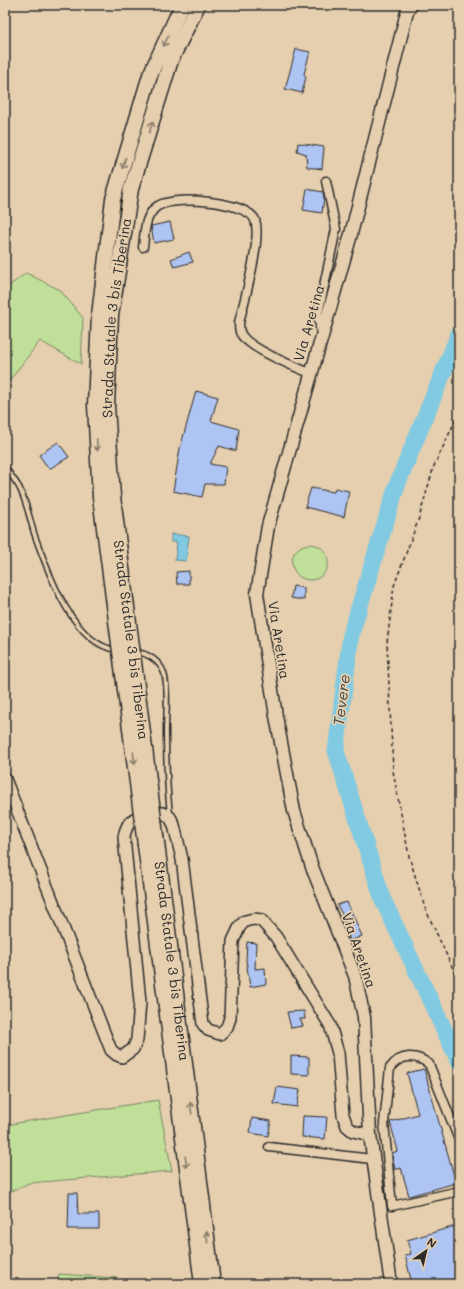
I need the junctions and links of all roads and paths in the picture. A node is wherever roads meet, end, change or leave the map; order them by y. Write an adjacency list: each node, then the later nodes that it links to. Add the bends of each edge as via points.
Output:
1 (182, 5): 10 (highway, Strada Statale 3 bis Tiberina, one-way to 10, via 150,75 112,199 99,315 95,398)
2 (198, 5): 10 (highway, Strada Statale 3 bis Tiberina, one-way to 2, via 111,316 131,189 171,60)
3 (411, 5): 6 (main road, Via Aretina, via 407,12 350,238)
4 (326, 181): 6 (street, via 336,230 318,314)
5 (143, 247): 7 (street, via 146,221 156,206 172,201 195,201 225,204 250,213 255,219 256,237 239,322 240,333 282,362)
6 (322, 335): 7 (main road, Via Aretina)
7 (310, 373): 16 (main road, Via Aretina, via 268,526 257,594 294,811 312,867 355,976 364,1017)
8 (459, 413): 15 (path, via 434,466 419,518 394,586 387,643 393,771 409,856 425,908)
9 (5, 467): 11 (lane, via 19,488 54,585 72,616 84,632 98,643 110,649)
10 (106, 497): 23 (highway, Strada Statale 3 bis Tiberina, bridge)
11 (123, 650)
12 (130, 651): 14 (lane, via 153,658 163,671 167,693 166,771)
13 (5, 779): 14 (street, via 111,1050 122,1057 133,1049 138,1040 140,1002 125,829 133,818 163,813)
14 (170, 817): 16 (street, via 182,859 203,1024 208,1030 220,1034 227,1027 230,1018 235,932 245,921 260,920 276,937 330,1025 338,1053 343,1115 347,1126 353,1131)
15 (459, 982)
16 (370, 1135): 19 (main road, Via Aretina)
17 (459, 1140): 21 (street, via 429,1064 422,1058 412,1056 395,1061 390,1068 384,1123)
18 (269, 1147): 19 (street)
19 (372, 1159): 22 (main road, Via Aretina)
20 (459, 1191): 21 (street, via 392,1206)
21 (391, 1195): 22 (street)
22 (378, 1198): 24 (main road, Via Aretina)
23 (207, 1280)
24 (391, 1284)

